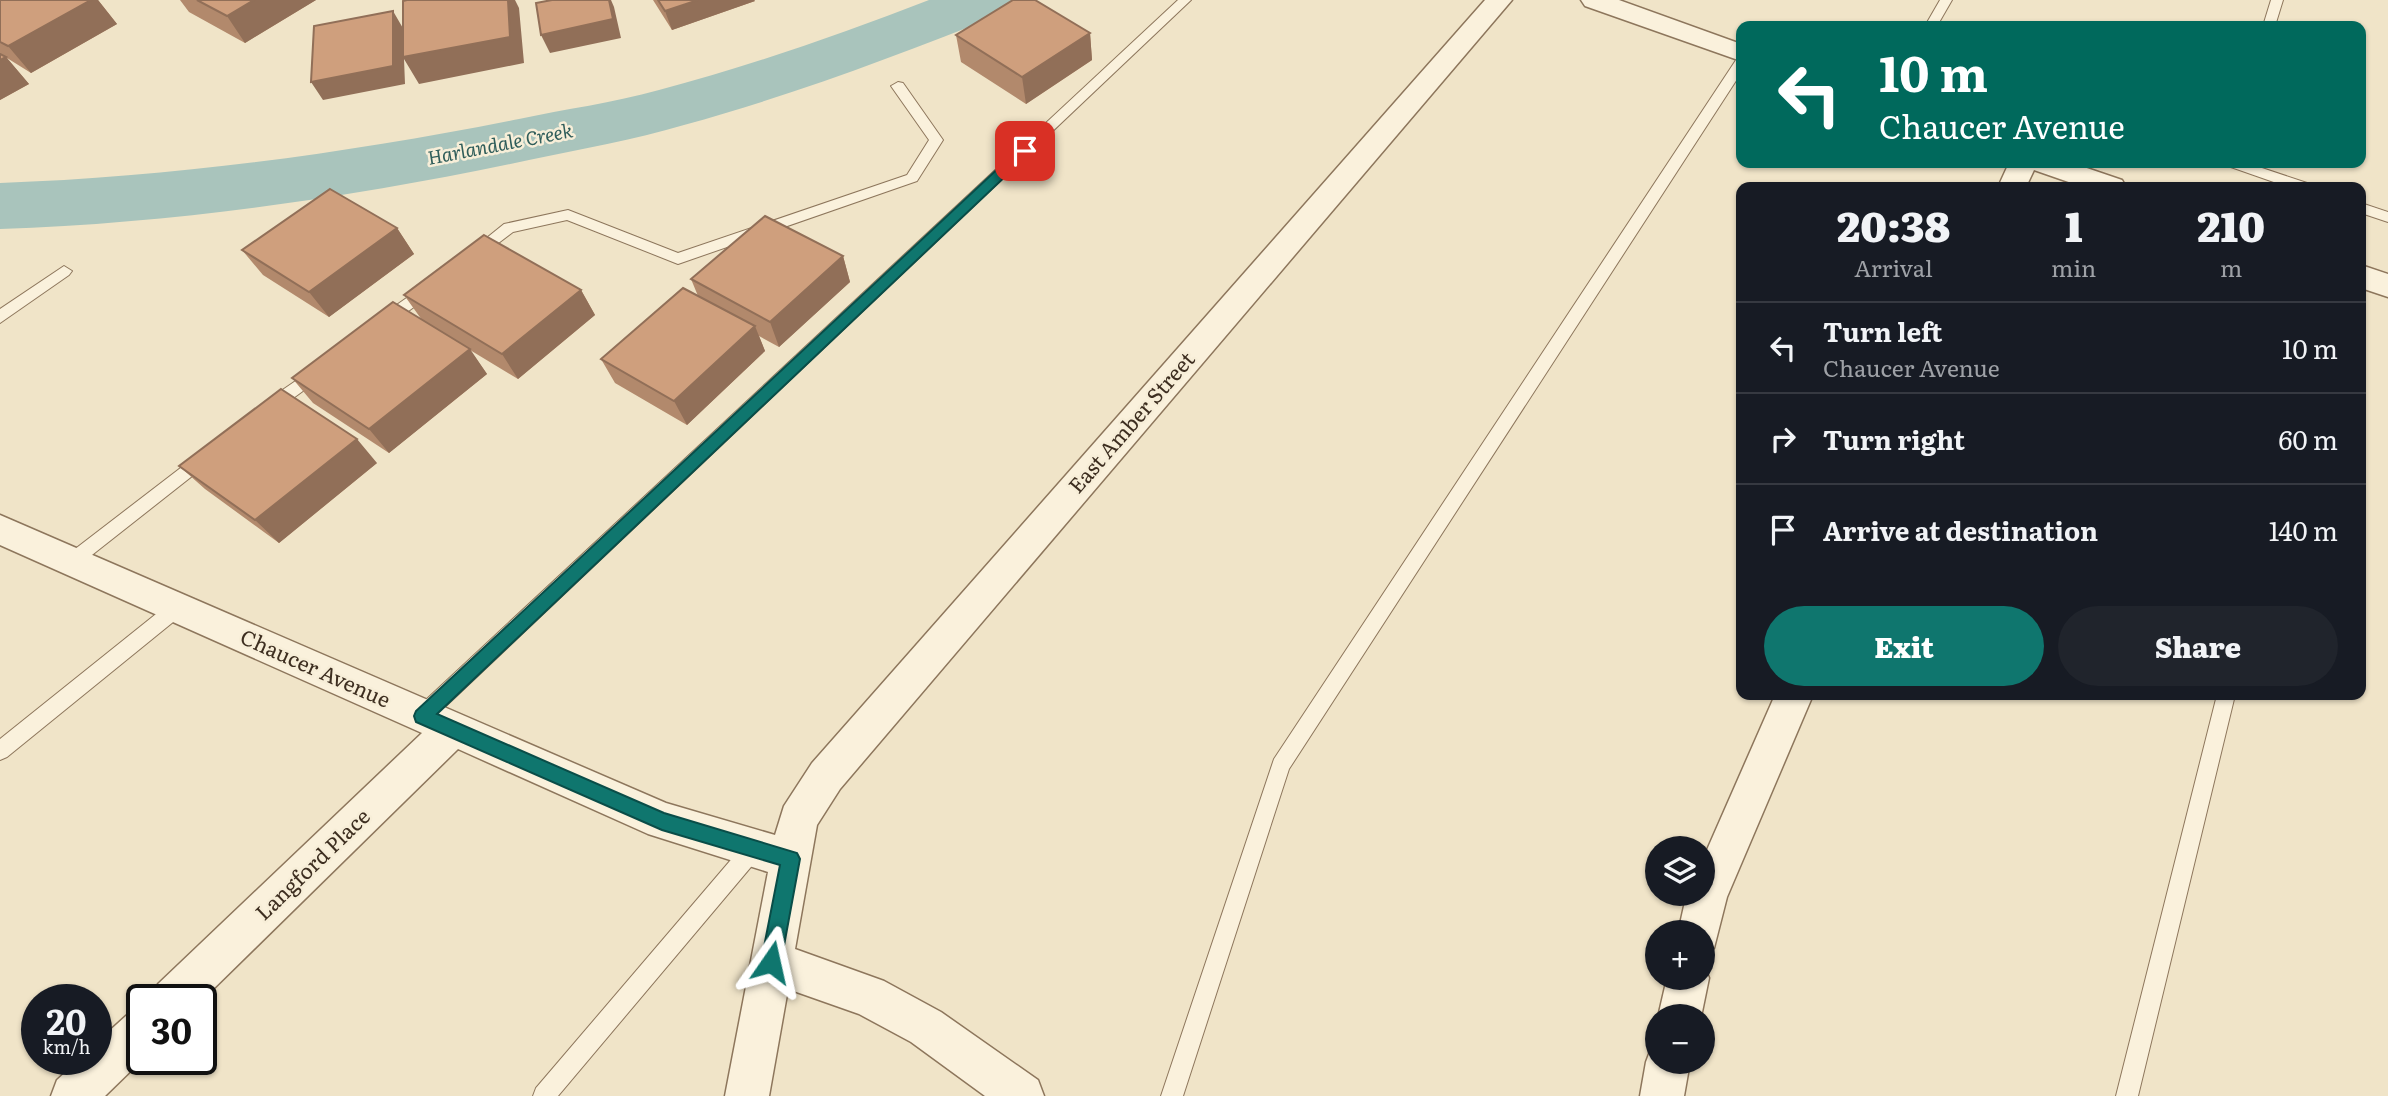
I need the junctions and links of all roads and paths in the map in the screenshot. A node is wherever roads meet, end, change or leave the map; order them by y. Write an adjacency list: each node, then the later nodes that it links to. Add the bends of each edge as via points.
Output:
1 (1185, 0): 32 (lane)
2 (1499, 0): 34 (street, East Amber Street, via 826,776)
3 (1594, 0): 8 (street)
4 (1946, 0): 6 (lane)
5 (2277, 0): 7 (lane)
6 (1934, 21)
7 (2271, 21)
8 (1736, 51)
9 (1736, 71): 44 (lane, via 1282,765)
10 (898, 86): 17 (lane, via 936,140 912,178 678,259 568,215 509,228)
11 (2057, 168): 13 (street)
12 (2247, 168): 14 (lane)
13 (2098, 182)
14 (2288, 182)
15 (2366, 210): 16 (lane)
16 (2388, 217)
17 (464, 261)
18 (64, 271): 22 (lane)
19 (442, 278): 23 (lane)
20 (2366, 278): 21 (street)
21 (2388, 286)
22 (0, 317)
23 (365, 336)
24 (332, 361): 25 (lane)
25 (254, 419)
26 (221, 443): 28 (lane)
27 (0, 529): 28 (street, Chaucer Avenue)
28 (72, 561): 29 (street, Chaucer Avenue)
29 (177, 607): 32 (street, Chaucer Avenue); 33 (lane)
30 (1792, 700): 35 (street, via 1707,897)
31 (2225, 700): 46 (lane)
32 (437, 723): 34 (street, Chaucer Avenue, via 662,821); 37 (street, Langford Place)
33 (0, 751)
34 (772, 854): 36 (street, East Amber Street); 41 (lane)
35 (1702, 920)
36 (771, 962): 42 (street); 43 (street, via 869,996 926,1027)
37 (187, 984)
38 (126, 1045): 40 (street)
39 (1666, 1074): 45 (street)
40 (73, 1096)
41 (544, 1096)
42 (747, 1096)
43 (1022, 1096)
44 (1172, 1096)
45 (1662, 1096)
46 (2127, 1096)

